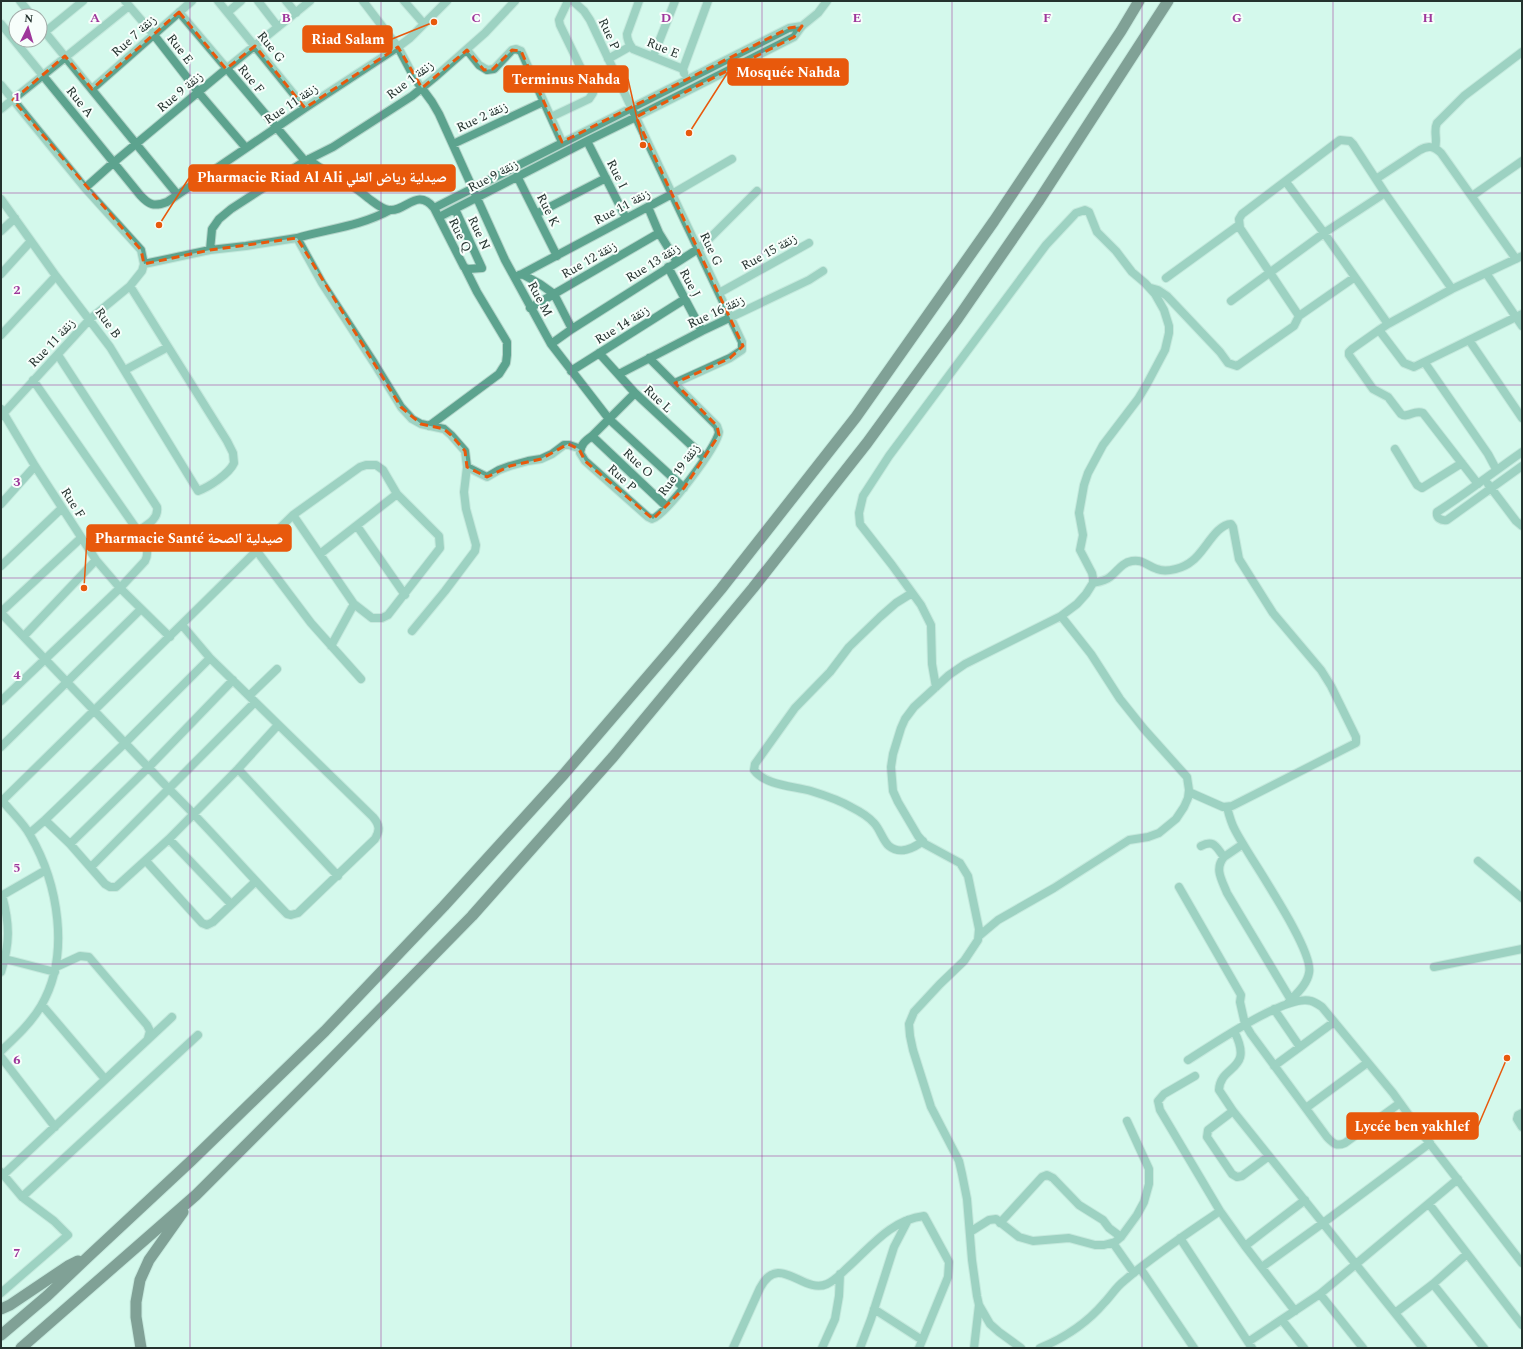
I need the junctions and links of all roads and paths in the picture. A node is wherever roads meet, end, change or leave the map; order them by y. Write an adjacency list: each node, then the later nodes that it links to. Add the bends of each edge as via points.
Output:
1 (83, 1): 26 (street)
2 (192, 1): 21 (street, Rue 7 زنقة)
3 (218, 1): 22 (street, Rue G)
4 (241, 1): 22 (street)
5 (258, 1): 28 (street)
6 (286, 1): 23 (street)
7 (310, 1): 23 (street, Rue 9 زنقة)
8 (363, 1): 33 (street)
9 (404, 1): 25 (street)
10 (447, 1): 25 (street, Rue 11 زنقة)
11 (515, 1): 34 (street, Rue 1 زنقة)
12 (568, 1): 52 (street, via 559,20 560,25 594,92 590,98)
13 (573, 1): 38 (street, Rue P, via 590,20)
14 (639, 1): 32 (street, Rue E, via 627,39)
15 (675, 1): 37 (street)
16 (708, 1): 40 (street)
17 (827, 1): 27 (street, Rue 9 زنقة, via 818,13)
18 (1140, 1): 277 (highway, via 994,221 856,417 672,648 559,780 390,963 202,1150)
19 (1168, 1): 263 (highway, via 1038,202 958,318 867,443 753,588 613,757 472,916)
20 (127, 4): 29 (street, Rue E); 36 (street)
21 (179, 12): 29 (street, Rue 7 زنقة); 39 (street, Rue F)
22 (228, 12): 31 (street, Rue G)
23 (296, 13): 28 (street, Rue 9 زنقة)
24 (1, 24): 41 (street, Rue A)
25 (424, 24): 33 (street, Rue 11 زنقة)
26 (48, 25)
27 (802, 26): 42 (street, Rue 9 زنقة, via 789,28); 53 (street, Rue 9 زنقة, via 794,37)
28 (278, 27): 31 (street, Rue 9 زنقة)
29 (154, 35): 45 (street, Rue 7 زنقة); 46 (street, Rue E)
30 (48, 36): 36 (street)
31 (255, 46): 39 (street, Rue 9 زنقة); 49 (street, Rue G)
32 (631, 46): 37 (street, Rue E); 38 (street)
33 (398, 47): 44 (street); 49 (street, Rue 11 زنقة)
34 (467, 50): 44 (street, Rue 1 زنقة); 48 (street, via 479,65 487,70 494,69 512,50 520,51)
35 (1522, 52): 61 (street, via 1464,96 1437,123 1434,128)
36 (65, 56): 41 (street); 45 (street)
37 (653, 57): 40 (street, Rue E)
38 (608, 59): 50 (street, Rue P)
39 (226, 69): 46 (street, Rue 9 زنقة); 54 (street, Rue F)
40 (682, 69): 42 (street)
41 (43, 76): 47 (street); 65 (street, Rue A)
42 (687, 79): 50 (street, Rue 9 زنقة)
43 (1, 86): 47 (street)
44 (422, 88): 58 (street, Rue M, via 436,108); 63 (street, Rue 1 زنقة, via 332,147)
45 (92, 89): 57 (street)
46 (199, 93): 57 (street, Rue 9 زنقة); 60 (street, Rue E)
47 (13, 100): 51 (street); 70 (street)
48 (543, 102): 52 (street); 58 (street, Rue 2 زنقة)
49 (305, 108): 54 (street, Rue 11 زنقة)
50 (632, 108): 53 (street, Rue P); 56 (street, Rue 9 زنقة)
51 (1, 109)
52 (550, 117): 56 (street)
53 (636, 117): 55 (street, Rue 9 زنقة); 59 (street, Rue P)
54 (277, 128): 60 (street, Rue 11 زنقة); 63 (street, Rue F)
55 (587, 141): 66 (street, Rue 9 زنقة); 67 (street, Rue I)
56 (562, 142): 71 (street, Rue 9 زنقة)
57 (136, 144): 65 (street, Rue 9 زنقة); 74 (street)
58 (453, 144): 71 (street, Rue M)
59 (650, 145): 75 (street, Rue G)
60 (246, 148): 74 (street, Rue 11 زنقة)
61 (1435, 148): 68 (street, via 1424,148); 77 (street)
62 (732, 159): 75 (street, Rue 11 زنقة)
63 (307, 160): 83 (street, Rue F, via 342,180 380,207); 96 (street, Rue 1 زنقة, via 246,198 219,219 212,229)
64 (1522, 161): 77 (street)
65 (113, 163): 70 (street, Rue 9 زنقة); 76 (street, Rue A)
66 (517, 176): 78 (street, Rue 9 زنقة); 84 (street, Rue K)
67 (606, 178): 84 (street); 87 (street, Rue I)
68 (1376, 179): 69 (street, via 1353,144 1345,140 1336,143); 73 (street)
69 (1286, 182): 88 (street, via 1242,214); 91 (street)
70 (85, 188): 100 (street, via 141,250)
71 (472, 188): 78 (street, Rue M); 81 (street, Rue 9 زنقة)
72 (757, 190): 95 (street, Rue 13 زنقة)
73 (1385, 193): 91 (street); 113 (street)
74 (176, 194): 76 (street, Rue 11 زنقة, via 167,202 155,205 146,202)
75 (672, 194): 80 (street, Rue 11 زنقة); 95 (street, Rue G)
76 (140, 195)
77 (1472, 196): 98 (street)
78 (477, 198): 82 (street, Rue 9 زنقة); 107 (street, Rue M, via 505,260)
79 (1, 199): 86 (street, Rue B)
80 (648, 207): 87 (street, Rue 11 زنقة); 90 (street)
81 (434, 208): 83 (street, via 428,201 422,200); 85 (street)
82 (455, 209): 85 (street, Rue 9 زنقة); 101 (street, Rue N, via 482,268)
83 (390, 210): 92 (street, via 344,228)
84 (536, 214): 97 (street, Rue K)
85 (439, 217): 101 (street, Rue Q)
86 (15, 218): 89 (street); 93 (street, Rue B)
87 (626, 218): 97 (street, Rue 11 زنقة)
88 (1239, 225): 104 (street); 110 (street)
89 (1, 231)
90 (660, 233): 99 (street); 115 (street, Rue 12 زنقة)
91 (1324, 233): 104 (street); 109 (street)
92 (297, 238): 96 (street); 147 (street, via 322,283 401,407 412,419)
93 (31, 241): 106 (street); 108 (street, Rue B)
94 (809, 243): 114 (street, Rue 15 زنقة)
95 (698, 249): 99 (street, Rue 13 زنقة); 114 (street, Rue G)
96 (210, 250): 100 (street)
97 (557, 256): 107 (street, Rue 11 زنقة)
98 (1519, 258): 105 (street)
99 (677, 262): 102 (street, Rue 13 زنقة)
100 (144, 264): 111 (street, Rue 11 زنقة, via 142,271)
101 (463, 265): 147 (street, Rue Q, via 507,342 508,355 499,374)
102 (668, 267): 116 (street, Rue J); 127 (street, Rue 13 زنقة)
103 (822, 271): 123 (street, Rue 16 زنقة)
104 (1270, 272): 117 (street); 121 (street)
105 (1486, 273): 113 (street); 122 (street)
106 (1, 274)
107 (518, 275): 115 (street, via 540,284); 118 (street, Rue M)
108 (56, 276): 124 (street, Rue B); 130 (street)
109 (1355, 277): 121 (street); 125 (street)
110 (1166, 278)
111 (130, 286): 124 (street, Rue 11 زنقة); 133 (street)
112 (1150, 288): 119 (street, via 1163,293); 120 (street); 179 (street, via 1132,272 1097,232 1087,210 1079,211 1046,245 889,456 863,496 859,513 860,524)
113 (1452, 289): 125 (street)
114 (719, 293): 123 (street, Rue G)
115 (554, 294): 118 (street, Rue 12 زنقة); 127 (street)
116 (685, 299): 129 (street, Rue J); 134 (street, Rue 14 زنقة)
117 (1231, 301)
118 (530, 308): 132 (street, Rue M)
119 (1178, 308): 120 (street); 121 (street, via 1233,366 1240,365 1294,326)
120 (1164, 310): 177 (street, via 1169,326 1165,350 1138,398 1103,445 1084,484 1080,513 1083,535 1080,550 1094,578)
121 (1300, 316)
122 (1519, 316): 126 (street); 131 (street)
123 (732, 318): 129 (street, Rue 16 زنقة); 142 (street, Rue G, via 741,337 742,350)
124 (90, 319): 135 (street, Rue 11 زنقة); 138 (street, Rue B)
125 (1388, 324): 128 (street)
126 (1522, 326)
127 (572, 329): 132 (street, Rue 13 زنقة)
128 (1379, 330): 137 (street, via 1404,364 1414,367); 153 (street, via 1352,349 1349,356 1373,389 1388,397 1401,414 1404,416 1415,411 1423,413)
129 (702, 331): 136 (street, Rue 16 زنقة)
130 (1, 334)
131 (1469, 340): 137 (street); 145 (street)
132 (551, 344): 139 (street, Rue M)
133 (168, 347): 138 (street); 138 (street, Rue B, via 227,441 235,459 229,472 204,489 198,491)
134 (599, 353): 139 (street, Rue 14 زنقة); 140 (street, Rue L)
135 (58, 355): 141 (street, Rue 11 زنقة); 171 (street, via 157,507 157,515)
136 (649, 358): 140 (street, Rue 16 زنقة); 142 (street)
137 (1426, 363): 157 (street, via 1488,454)
138 (125, 370)
139 (571, 371): 146 (street, Rue M)
140 (619, 374): 143 (street, Rue L)
141 (33, 380): 144 (street, Rue 11 زنقة); 171 (street)
142 (675, 383): 152 (street, Rue 19 زنقة, via 718,429 719,435)
143 (635, 393): 146 (street); 152 (street, Rue L)
144 (2, 413): 154 (street, Rue F)
145 (1522, 418)
146 (609, 419): 148 (street); 159 (street, Rue M)
147 (429, 426): 156 (street, via 444,429 459,443 465,450)
148 (592, 436): 149 (street, via 585,441); 164 (street, Rue O)
149 (581, 449): 156 (street, via 564,445 541,459 510,466 487,477); 167 (street, Rue P, via 581,456 585,461)
150 (1395, 449): 153 (street, via 1422,488)
151 (1522, 452): 157 (street)
152 (705, 458): 159 (street, Rue 19 زنقة)
153 (1462, 463): 158 (street)
154 (35, 466): 163 (street); 165 (street, Rue F)
155 (1522, 466): 160 (street)
156 (467, 467): 186 (street, via 464,492 476,545 475,551)
157 (1496, 470): 158 (street)
158 (1481, 482): 160 (street); 162 (street)
159 (684, 488): 164 (street, Rue 19 زنقة)
160 (1491, 488): 166 (street); 170 (street)
161 (398, 494): 168 (street, via 383,470 376,465 366,465); 169 (street); 180 (street, via 440,539 438,552)
162 (1453, 502): 166 (street); 166 (street, via 1436,515 1443,521)
163 (1, 504)
164 (667, 507): 167 (street, Rue 19 زنقة, via 652,519)
165 (62, 508): 172 (street, Rue F); 176 (street)
166 (1459, 511)
167 (643, 513)
168 (293, 515): 173 (street); 174 (street)
169 (357, 526): 174 (street); 180 (street)
170 (1522, 526)
171 (138, 530): 178 (street, via 148,555)
172 (81, 538): 175 (street, Rue F); 183 (street)
173 (256, 550): 185 (street); 189 (street)
174 (320, 554): 181 (street)
175 (96, 560): 178 (street, Rue F); 187 (street)
176 (1, 566)
177 (1093, 583): 184 (street, via 1077,604); 209 (street, via 1108,578 1129,561 1141,561 1155,569 1163,570 1186,565 1197,557 1217,532 1231,524 1234,527 1239,559 1273,614 1321,670 1331,686 1356,737 1356,743)
178 (120, 588): 182 (street, Rue F); 191 (street)
179 (912, 593): 196 (street, via 931,625 932,664); 214 (street, via 891,608 850,647 795,708 754,769 758,775 771,781 810,791 850,806 868,817 888,845 894,848 912,849)
180 (405, 595): 181 (street, via 388,615 382,618 369,616)
181 (354, 604): 189 (street)
182 (141, 609): 188 (street, Rue F); 195 (street)
183 (1, 613): 187 (street)
184 (1061, 616): 196 (street, via 964,664); 207 (street, via 1091,654 1120,699 1187,777)
185 (182, 624): 188 (street); 190 (street)
186 (412, 631)
187 (24, 636): 191 (street)
188 (170, 637): 200 (street)
189 (331, 646): 193 (street)
190 (210, 658): 194 (street); 202 (street)
191 (45, 659): 195 (street); 198 (street)
192 (277, 669): 197 (street)
193 (361, 679)
194 (233, 680): 197 (street); 204 (street)
195 (67, 682): 200 (street); 203 (street)
196 (936, 687): 214 (street, via 905,719 891,767 893,791)
197 (249, 696): 199 (street)
198 (1, 701)
199 (255, 702): 201 (street); 206 (street)
200 (95, 710): 202 (street); 208 (street)
201 (278, 725): 205 (street); 223 (street, via 373,817 379,826 375,839)
202 (125, 743): 204 (street); 211 (street)
203 (1, 747)
204 (149, 767): 206 (street); 215 (street)
205 (238, 769): 210 (street); 223 (street)
206 (169, 789): 210 (street); 221 (street)
207 (1189, 792): 209 (street); 229 (street, via 1184,807 1176,818 1159,833 1129,840 998,920)
208 (1, 800): 212 (street)
209 (1226, 807): 216 (street)
210 (194, 813): 213 (street); 224 (street)
211 (45, 820): 212 (street); 215 (street)
212 (30, 834): 222 (street)
213 (169, 839): 219 (street); 228 (street)
214 (923, 841): 229 (street, via 960,864 968,876)
215 (70, 844): 221 (street)
216 (1243, 844): 218 (street); 235 (street, via 1308,957 1310,972 1301,988)
217 (1201, 846): 218 (street, via 1207,842 1211,843)
218 (1224, 857): 235 (street, via 1219,869 1227,893)
219 (146, 861): 221 (street, via 116,888 105,884); 228 (street, via 205,924 213,922)
220 (1478, 861): 227 (street)
221 (91, 867)
222 (46, 870): 226 (street); 233 (street, via 54,897 59,931)
223 (338, 876): 224 (street, via 294,915 287,914)
224 (256, 882): 228 (street)
225 (1179, 887): 240 (street, via 1241,995 1240,1002)
226 (2, 896): 231 (street, via 9,936)
227 (1522, 898)
228 (231, 904)
229 (979, 936): 271 (street, via 964,961 914,1012 909,1024 912,1050 931,1108 959,1161 965,1186)
230 (1522, 949): 232 (street)
231 (5, 959): 233 (street); 234 (street)
232 (1434, 967)
233 (56, 970): 236 (street); 243 (street, via 80,956 90,957 148,1025)
234 (1, 972)
235 (1289, 1001): 237 (street); 239 (street, via 1311,1000 1322,1007)
236 (42, 1005): 245 (street); 251 (street)
237 (1274, 1010): 240 (street); 244 (street)
238 (172, 1017): 243 (street)
239 (1334, 1022): 244 (street); 248 (street)
240 (1246, 1024): 241 (street); 249 (street)
241 (1234, 1031): 247 (street); 254 (street, via 1241,1049 1241,1058 1221,1080 1219,1090)
242 (198, 1035): 264 (street)
243 (148, 1038): 251 (street)
244 (1300, 1047): 249 (street)
245 (1, 1051)
246 (1, 1057): 258 (street)
247 (1188, 1060)
248 (1367, 1063): 252 (street); 253 (street)
249 (1274, 1066): 253 (street)
250 (1195, 1076): 267 (street, via 1164,1094 1158,1101 1159,1107)
251 (105, 1079): 258 (street)
252 (1400, 1103): 253 (street, via 1339,1146 1327,1137); 259 (street)
253 (1306, 1108)
254 (1233, 1111): 260 (street); 260 (street, via 1208,1130 1207,1138 1232,1174 1242,1176)
255 (1522, 1113): 257 (street, via 1518,1115)
256 (1127, 1121): 272 (street, via 1149,1169 1149,1184 1144,1202)
257 (1522, 1126)
258 (55, 1127): 261 (street)
259 (1430, 1143): 262 (street); 270 (street)
260 (1269, 1156): 265 (street)
261 (2, 1174): 264 (street)
262 (1458, 1179): 266 (street); 278 (street)
263 (196, 1195): 296 (highway); 297 (highway, via 149,1260 140,1280 136,1317)
264 (22, 1197): 284 (street, via 68,1235)
265 (1305, 1200): 270 (street); 275 (street)
266 (1429, 1204): 276 (street); 279 (street)
267 (1220, 1211): 273 (street); 275 (street)
268 (908, 1220): 282 (street, via 886,1232); 288 (street, via 894,1247); 294 (street, via 924,1216 949,1262 948,1277)
269 (1000, 1223): 271 (street, via 996,1219 989,1220); 272 (street, via 1042,1177 1047,1175 1079,1205 1103,1220); 274 (street, via 1019,1237 1033,1241 1069,1238 1095,1245)
270 (1323, 1223): 279 (street); 280 (street)
271 (970, 1232): 286 (street)
272 (1121, 1237): 274 (street)
273 (1180, 1238): 281 (street); 295 (street)
274 (1113, 1243): 281 (street)
275 (1245, 1246): 280 (street)
276 (1467, 1254): 283 (street); 292 (street)
277 (89, 1256): 287 (highway, via 68,1266); 293 (highway, via 48,1296)
278 (1522, 1263)
279 (1356, 1265): 285 (street); 290 (street)
280 (1262, 1267): 289 (street)
281 (1137, 1270): 303 (street, via 1118,1286 1088,1320); 304 (street)
282 (840, 1274): 298 (street, via 828,1284 818,1286 790,1274 775,1273 768,1276); 299 (street, via 834,1318)
283 (1433, 1284): 290 (street); 308 (street)
284 (1, 1293)
285 (1320, 1294): 289 (street); 306 (street)
286 (979, 1305): 301 (street); 302 (street, via 990,1324)
287 (1, 1309)
288 (874, 1309): 294 (street); 300 (street)
289 (1295, 1311): 291 (street)
290 (1395, 1312): 307 (street)
291 (1282, 1320): 295 (street); 305 (street)
292 (1522, 1325)
293 (1, 1335)
294 (920, 1344)
295 (1250, 1345)
296 (21, 1348)
297 (141, 1348)
298 (733, 1348)
299 (822, 1348)
300 (860, 1348)
301 (974, 1348)
302 (1021, 1348)
303 (1040, 1348)
304 (1194, 1348)
305 (1304, 1348)
306 (1363, 1348)
307 (1423, 1348)
308 (1484, 1348)

